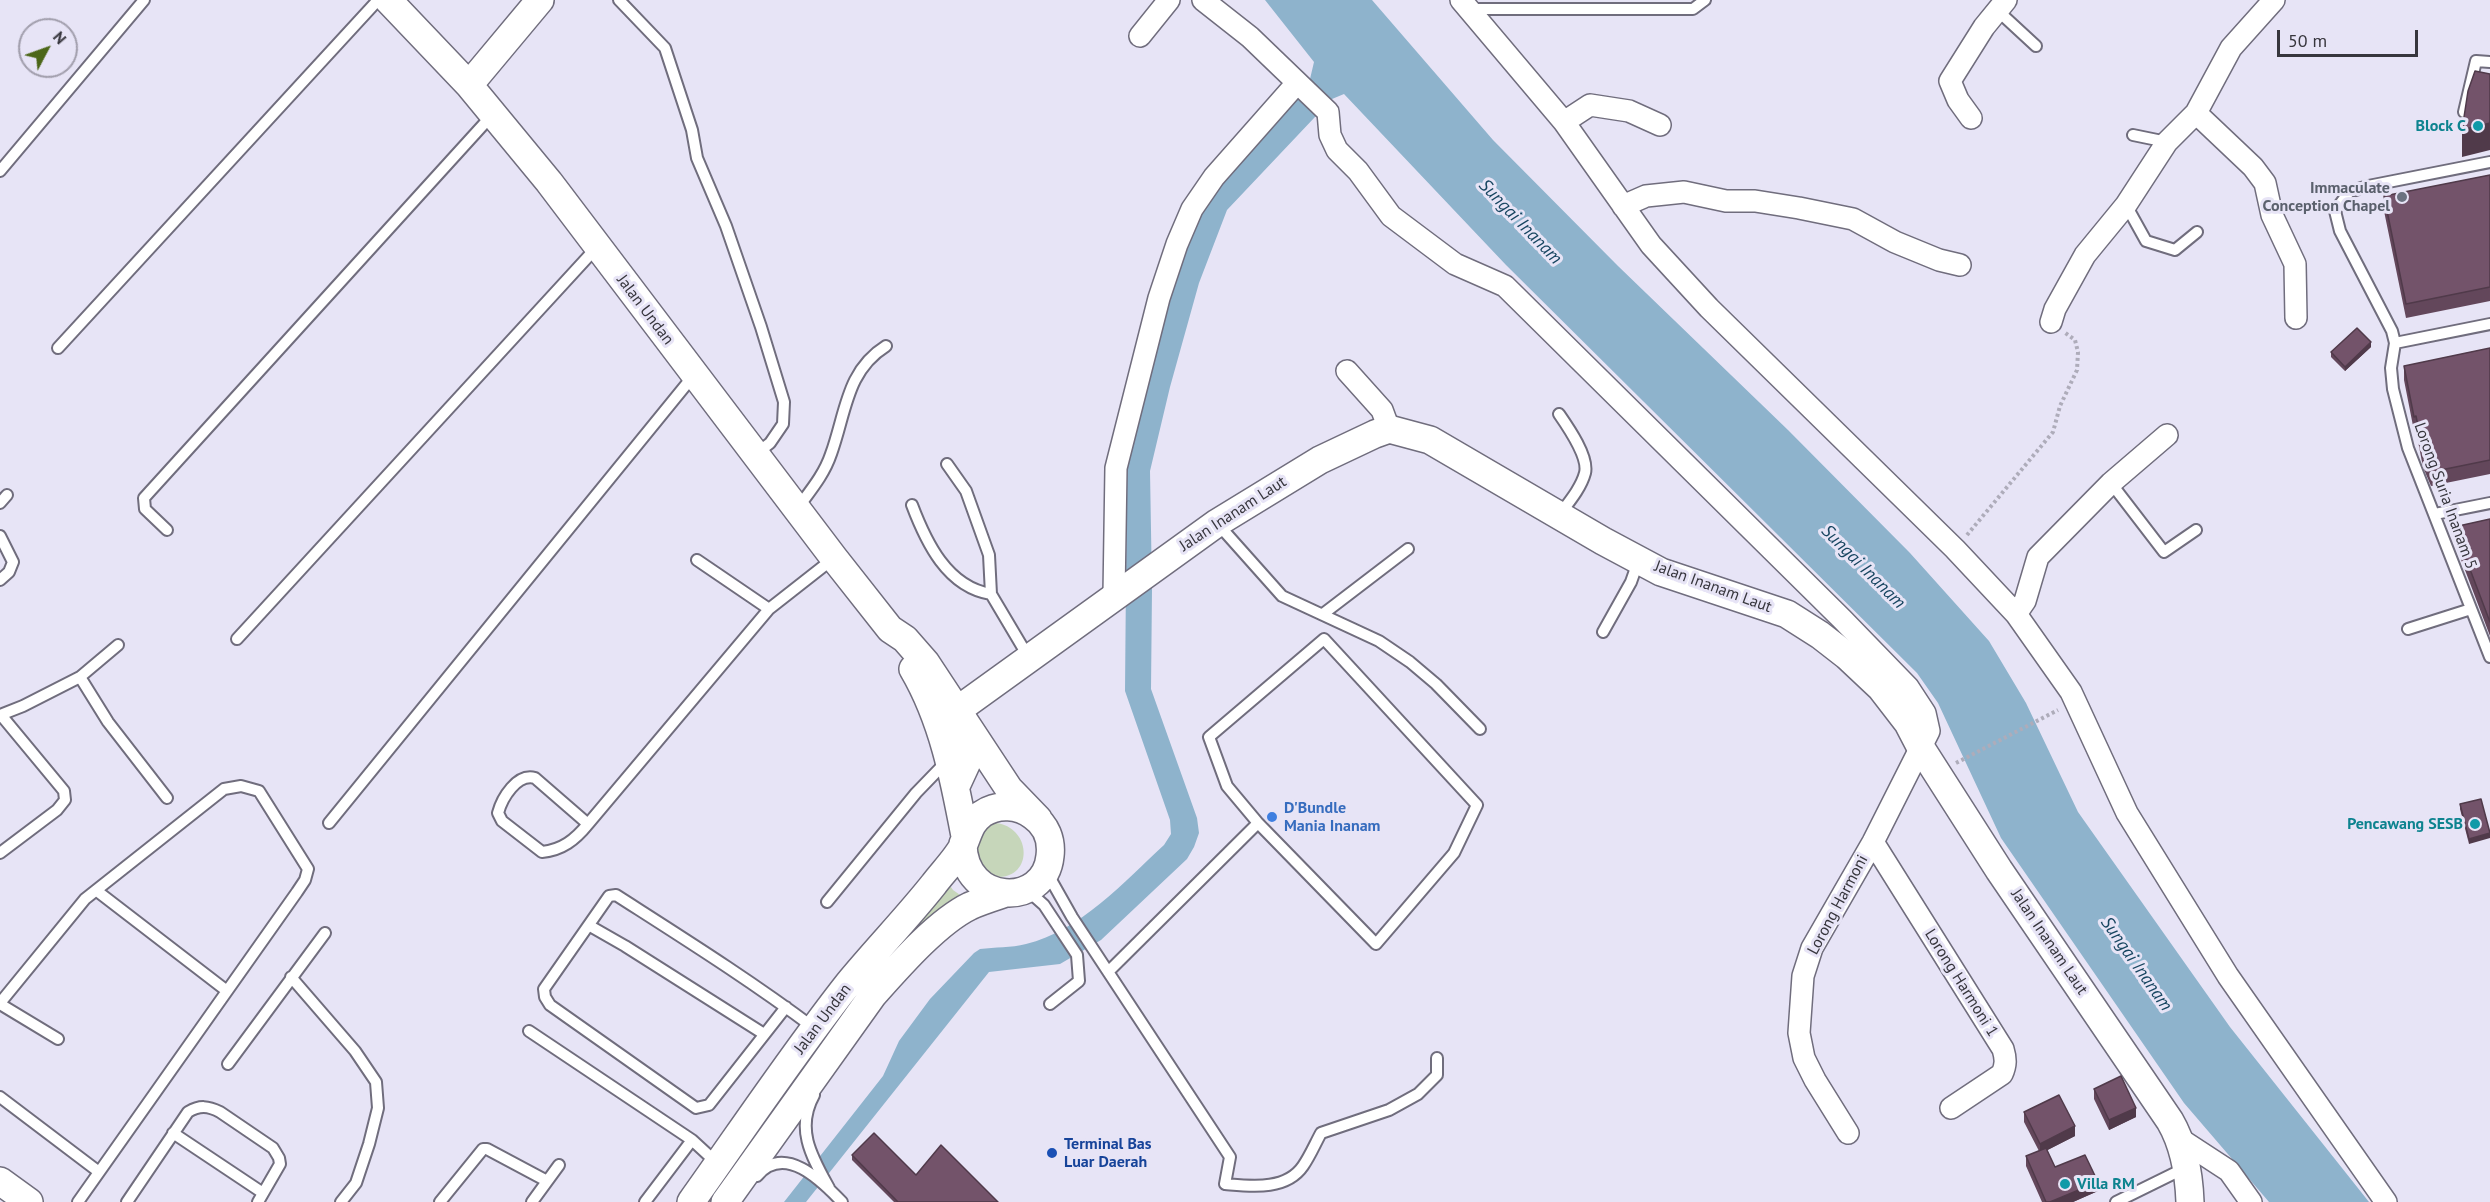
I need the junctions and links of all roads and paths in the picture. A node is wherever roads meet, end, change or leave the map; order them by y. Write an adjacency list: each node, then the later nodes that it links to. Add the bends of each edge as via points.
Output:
1 (144, 0): 26 (lane)
2 (378, 0): 37 (lane)
3 (388, 0): 16 (street, Jalan Undan)
4 (540, 0): 16 (street)
5 (619, 0): 43 (lane, via 665,48 692,130 697,158 726,226 784,402 783,424 770,443)
6 (1169, 0): 12 (street)
7 (1203, 0): 15 (street, via 1250,37)
8 (1706, 0): 10 (lane, via 1693,9)
9 (2274, 0): 18 (street, via 2231,48)
10 (1464, 4): 21 (street)
11 (2001, 5): 13 (lane); 20 (street, via 1950,81)
12 (1140, 36)
13 (2036, 46)
14 (2490, 62): 17 (lane, via 2476,61)
15 (1297, 83): 62 (street, via 1214,177 1192,209 1177,244 1159,298 1116,468); 79 (street, Lorong Harmoni, via 1328,112 1330,135 1337,150 1391,216 1455,264 1505,286 1908,687 1925,713 1929,731)
16 (469, 85): 19 (street, Jalan Undan)
17 (2464, 112)
18 (2196, 113): 24 (street); 33 (street, via 2265,183 2272,215 2295,264)
19 (494, 114): 30 (street, Jalan Undan); 52 (lane, via 144,498 145,509)
20 (1971, 118)
21 (1564, 122): 22 (street, via 1590,105 1629,111); 28 (street)
22 (1660, 125)
23 (2133, 135): 24 (lane)
24 (2167, 142): 27 (street)
25 (2490, 162): 35 (lane, via 2349,192 2335,211 2340,231)
26 (0, 171)
27 (2126, 205): 29 (lane, via 2146,241 2175,250); 32 (street, via 2085,255)
28 (1623, 206): 31 (street, via 1646,196 1684,192 1726,201 1799,208 1853,219 1895,242); 56 (street, via 1651,245 1709,308)
29 (2197, 231)
30 (597, 247): 39 (street, Jalan Undan); 70 (lane)
31 (1960, 265)
32 (2053, 316): 56 (path, via 2075,340 2078,352 2077,370 2060,406 2054,432)
33 (2296, 318)
34 (2490, 324): 35 (lane)
35 (2395, 343): 50 (lane, Lorong Suria Inanam 5, via 2391,368 2394,389 2408,448)
36 (886, 346): 48 (lane, via 862,365 831,456)
37 (58, 348)
38 (1347, 370): 41 (street, via 1382,410)
39 (694, 375): 43 (street, Jalan Undan); 85 (lane)
40 (1559, 414): 49 (lane, via 1577,443 1586,471)
41 (1389, 429): 49 (street, Jalan Inanam Laut, via 1430,440); 51 (street, Jalan Inanam Laut, via 1320,460)
42 (2167, 435): 45 (street)
43 (756, 454): 48 (street, Jalan Undan)
44 (947, 464): 61 (lane, via 966,491 989,555)
45 (2110, 483): 53 (lane, via 2164,552); 66 (street, via 2038,557 2025,601)
46 (2490, 503): 50 (lane)
47 (912, 505): 61 (lane, via 925,540 945,566 962,584)
48 (797, 509): 57 (street, Jalan Undan)
49 (1560, 514): 58 (street, Jalan Inanam Laut)
50 (2435, 514): 64 (lane, Lorong Suria Inanam 5)
51 (1216, 523): 62 (street, Jalan Inanam Laut); 65 (lane, via 1282,596)
52 (167, 530)
53 (2196, 530)
54 (0, 536): 60 (lane, via 13,562)
55 (1408, 549): 65 (lane)
56 (1955, 549): 66 (street)
57 (834, 558): 63 (lane); 67 (street, Jalan Undan)
58 (1639, 559): 69 (lane); 79 (street, Jalan Inanam Laut, via 1661,572 1787,614 1820,635 1881,688 1908,723)
59 (698, 560): 63 (lane)
60 (0, 580)
61 (990, 594): 73 (lane)
62 (1114, 595): 73 (street, Jalan Inanam Laut)
63 (769, 609): 87 (lane)
64 (2471, 609): 68 (lane); 72 (lane, Lorong Suria Inanam 5)
65 (1323, 614): 78 (lane, via 1379,641 1410,662)
66 (2016, 614): 138 (street, via 2071,692 2127,813 2228,976)
67 (890, 629): 75 (street, Jalan Undan, via 905,639 926,663); 80 (street, Jalan Undan, via 927,694)
68 (2408, 629)
69 (1603, 632)
70 (237, 639)
71 (118, 645): 74 (lane)
72 (2490, 657)
73 (1029, 658): 75 (street, Jalan Inanam Laut)
74 (80, 677): 76 (lane); 83 (lane, via 108,722)
75 (959, 709): 82 (street, via 954,721 968,760); 84 (street, Jalan Undan, via 1009,789)
76 (0, 715): 90 (lane, via 64,790 65,800)
77 (2040, 718): 81 (path)
78 (1480, 729)
79 (1921, 748): 89 (street, Lorong Harmoni); 114 (street, Jalan Inanam Laut)
80 (948, 760): 82 (street, Jalan Undan); 94 (lane)
81 (1948, 766)
82 (956, 786): 88 (street, Jalan Undan)
83 (167, 798)
84 (1038, 819): 88 (street, Jalan Undan, via 1012,806 998,807 978,818); 91 (street, Jalan Undan, via 1050,843)
85 (329, 823)
86 (1258, 823): 86 (lane, via 1227,786 1209,737 1324,639 1477,805 1454,853 1376,944); 97 (lane)
87 (588, 824): 87 (lane, via 576,838 556,850 542,852 502,821 498,813 503,798 529,776)
88 (964, 840): 93 (street, Jalan Undan, via 966,865 972,876 987,888); 103 (street, Jalan Undan, via 932,886 848,984)
89 (1873, 842): 111 (street, Lorong Harmoni 1, via 2005,1058 2002,1074); 113 (street, Lorong Harmoni, via 1812,948 1800,997 1799,1033 1804,1058)
90 (0, 853)
91 (1046, 870): 93 (street, Jalan Undan, via 1037,881); 97 (lane)
92 (97, 891): 99 (lane); 99 (lane, via 224,789 241,786 259,791 308,869 305,880); 100 (lane, via 74,910)
93 (1016, 891): 101 (lane, via 1044,905 1077,954 1079,981); 132 (street, Jalan Undan, via 969,906 896,969 868,1015)
94 (827, 902)
95 (590, 926): 102 (lane, via 609,896 616,895); 105 (lane); 105 (lane, via 544,989 545,997 550,1005 696,1108 709,1105)
96 (325, 933): 98 (lane)
97 (1109, 971): 107 (lane, via 1230,1157 1225,1184 1262,1187 1287,1180 1302,1168 1321,1133 1389,1110 1418,1094 1437,1075)
98 (291, 977): 108 (lane); 127 (lane, via 355,1051 376,1082 378,1108 369,1144 356,1182)
99 (227, 991): 119 (lane)
100 (0, 1004): 106 (lane)
101 (1050, 1004)
102 (786, 1007): 103 (lane); 105 (lane)
103 (816, 1029): 116 (street, Jalan Undan)
104 (529, 1031): 115 (lane)
105 (764, 1034)
106 (58, 1039)
107 (1437, 1058)
108 (228, 1064)
109 (837, 1065): 122 (lane, via 813,1098 804,1128 813,1158)
110 (0, 1097): 119 (lane)
111 (1951, 1108)
112 (173, 1133): 123 (lane); 123 (lane, via 188,1112 210,1107 273,1148 280,1164); 126 (lane)
113 (1848, 1133)
114 (2180, 1139): 118 (street, Jalan Inanam Laut); 137 (street, via 2229,1171)
115 (692, 1140): 116 (lane); 130 (lane)
116 (718, 1164): 131 (street, Jalan Undan)
117 (559, 1165): 121 (lane)
118 (2185, 1168): 135 (lane); 136 (street, Jalan Inanam Laut)
119 (99, 1172): 125 (lane)
120 (0, 1181): 124 (street)
121 (547, 1181): 128 (lane, via 483,1149); 129 (lane)
122 (829, 1188): 133 (lane, via 796,1164 779,1163 763,1169); 134 (lane)
123 (260, 1198)
124 (29, 1202)
125 (78, 1202)
126 (127, 1202)
127 (341, 1202)
128 (440, 1202)
129 (532, 1202)
130 (645, 1202)
131 (691, 1202)
132 (725, 1202)
133 (736, 1202)
134 (842, 1202)
135 (2116, 1202)
136 (2190, 1202)
137 (2251, 1202)
138 (2386, 1202)

